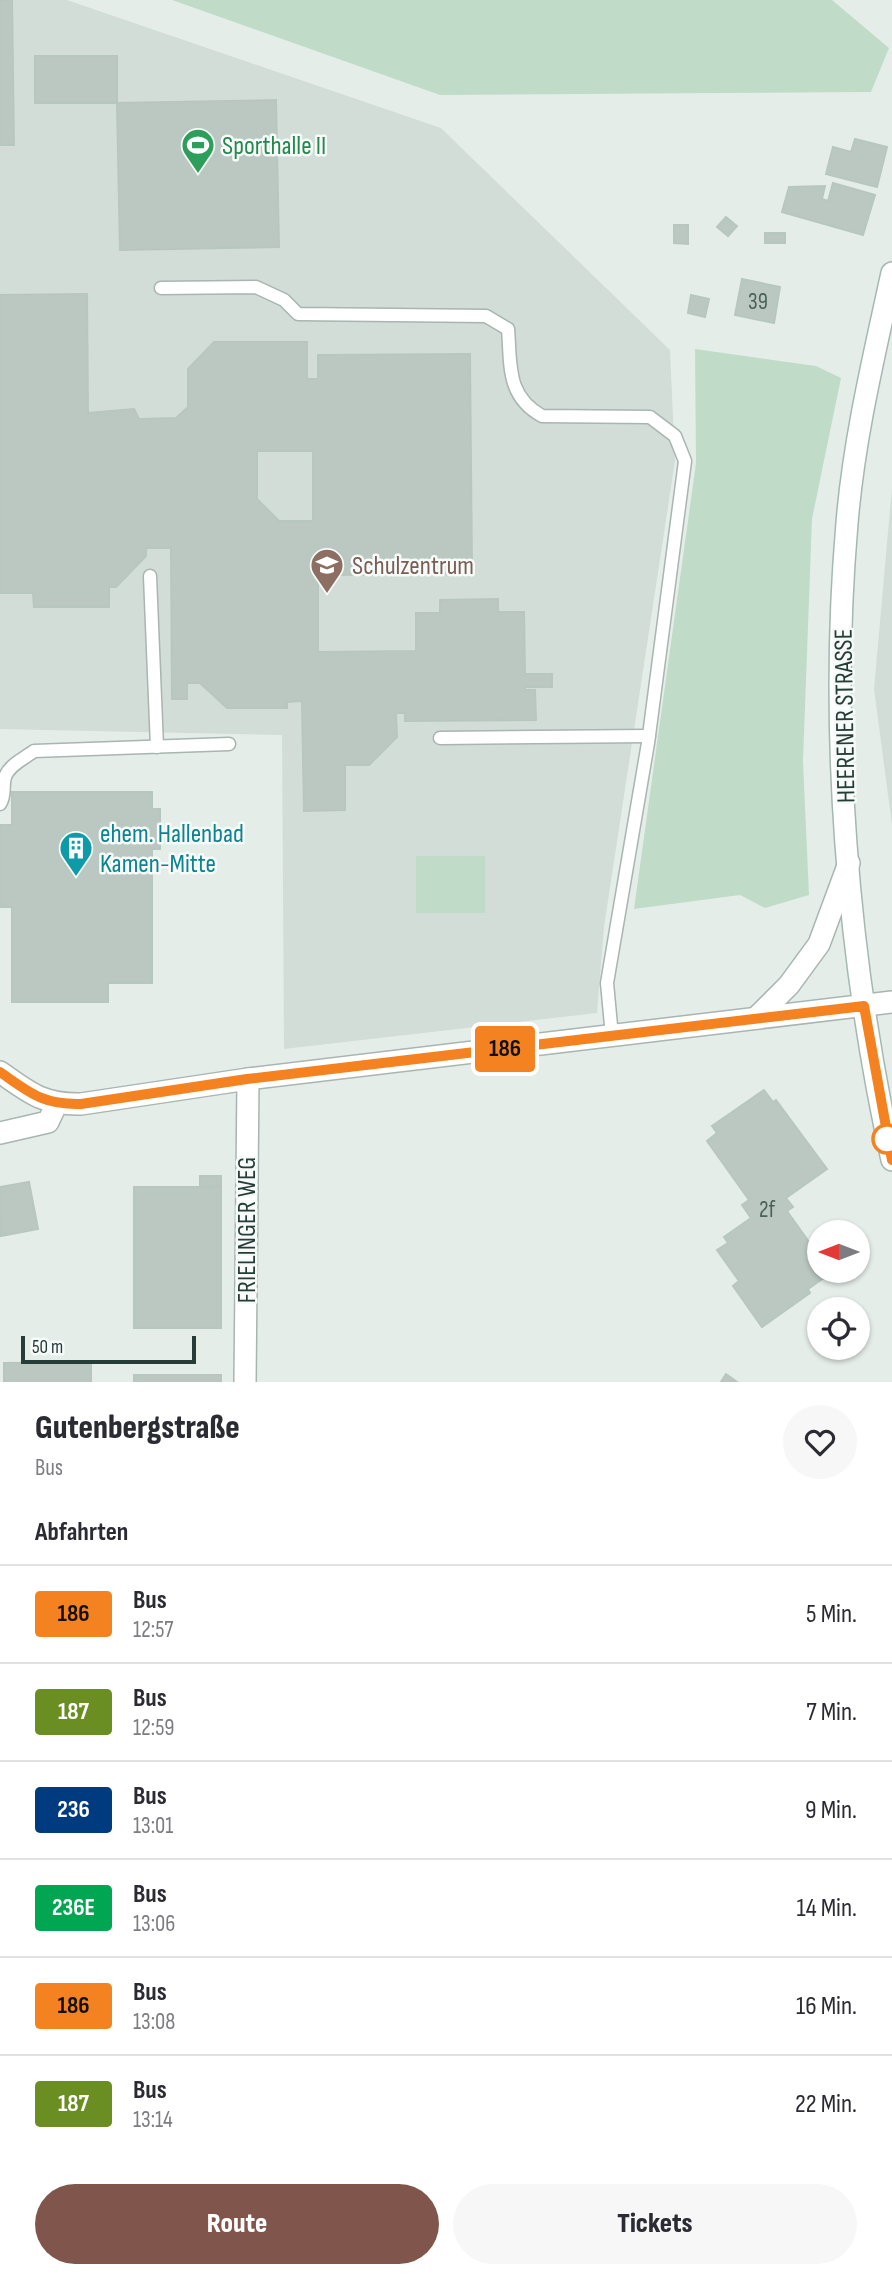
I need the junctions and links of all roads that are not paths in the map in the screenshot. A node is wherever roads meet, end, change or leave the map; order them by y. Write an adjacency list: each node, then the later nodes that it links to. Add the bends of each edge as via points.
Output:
1 (892, 273): 9 (street, HEERENER STRASSE, via 864,404 847,523 840,695)
2 (161, 288): 4 (lane, via 256,287 284,300 298,314 486,316 508,329 512,383 526,408 542,416 650,417 676,436 685,461)
3 (150, 576): 7 (lane)
4 (649, 736): 5 (lane); 13 (lane, via 607,983)
5 (440, 738)
6 (229, 744): 7 (lane)
7 (157, 747): 8 (lane, via 34,751 5,776 5,797)
8 (0, 804)
9 (849, 862): 11 (street, HEERENER STRASSE); 12 (street, via 819,944 789,985)
10 (892, 1002): 11 (street)
11 (864, 1006): 12 (street); 18 (street, HEERENER STRASSE)
12 (756, 1018): 13 (street)
13 (612, 1036): 15 (street)
14 (0, 1072): 16 (street, via 35,1097)
15 (247, 1079): 16 (street); 19 (street, FRIELINGER WEG)
16 (56, 1105): 17 (street, via 48,1122)
17 (0, 1133)
18 (892, 1160)
19 (245, 1382)

